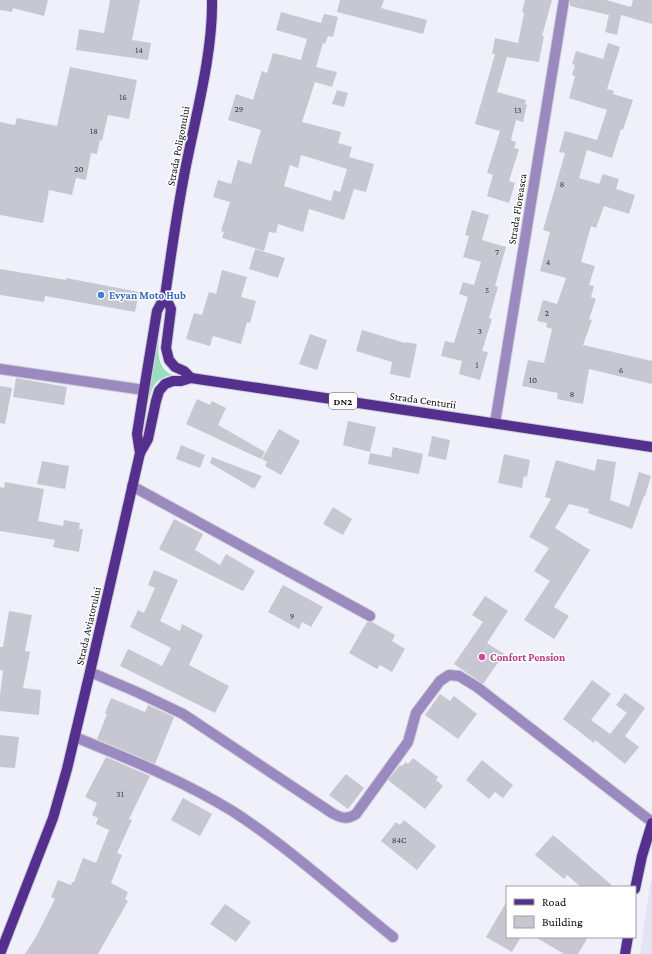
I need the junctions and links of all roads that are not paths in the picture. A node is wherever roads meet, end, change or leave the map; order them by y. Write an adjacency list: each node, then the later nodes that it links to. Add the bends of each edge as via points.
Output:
1 (212, 0): 3 (main road, Strada Poligonului / DN2, via 208,53 185,169)
2 (564, 0): 7 (street, Strada Floreasca)
3 (165, 296): 5 (main road, Strada Centurii / DN2, via 171,309 166,348 169,360); 6 (main road, Strada Aviatorului, via 157,311)
4 (0, 369): 6 (street)
5 (191, 378): 7 (main road, Strada Centurii / DN2); 9 (main road, Strada Centurii / DN2, via 172,381 159,391 148,439)
6 (144, 390): 9 (main road, Strada Aviatorului, via 137,434)
7 (495, 422): 8 (main road, Strada Centurii / DN2)
8 (652, 447)
9 (140, 453): 10 (main road, Strada Aviatorului)
10 (132, 486): 11 (street); 12 (main road, Strada Aviatorului)
11 (370, 616)
12 (90, 672): 13 (main road, Strada Aviatorului); 14 (street, via 183,714 332,813 350,818 356,814 408,742 416,713 440,681 449,675 459,676 477,687)
13 (75, 737): 16 (street, via 135,762 234,812 287,851); 18 (main road, Strada Aviatorului, via 52,818)
14 (652, 822): 15 (main road)
15 (636, 886)
16 (393, 937)
17 (628, 938): 19 (main road)
18 (0, 954)
19 (625, 954)

